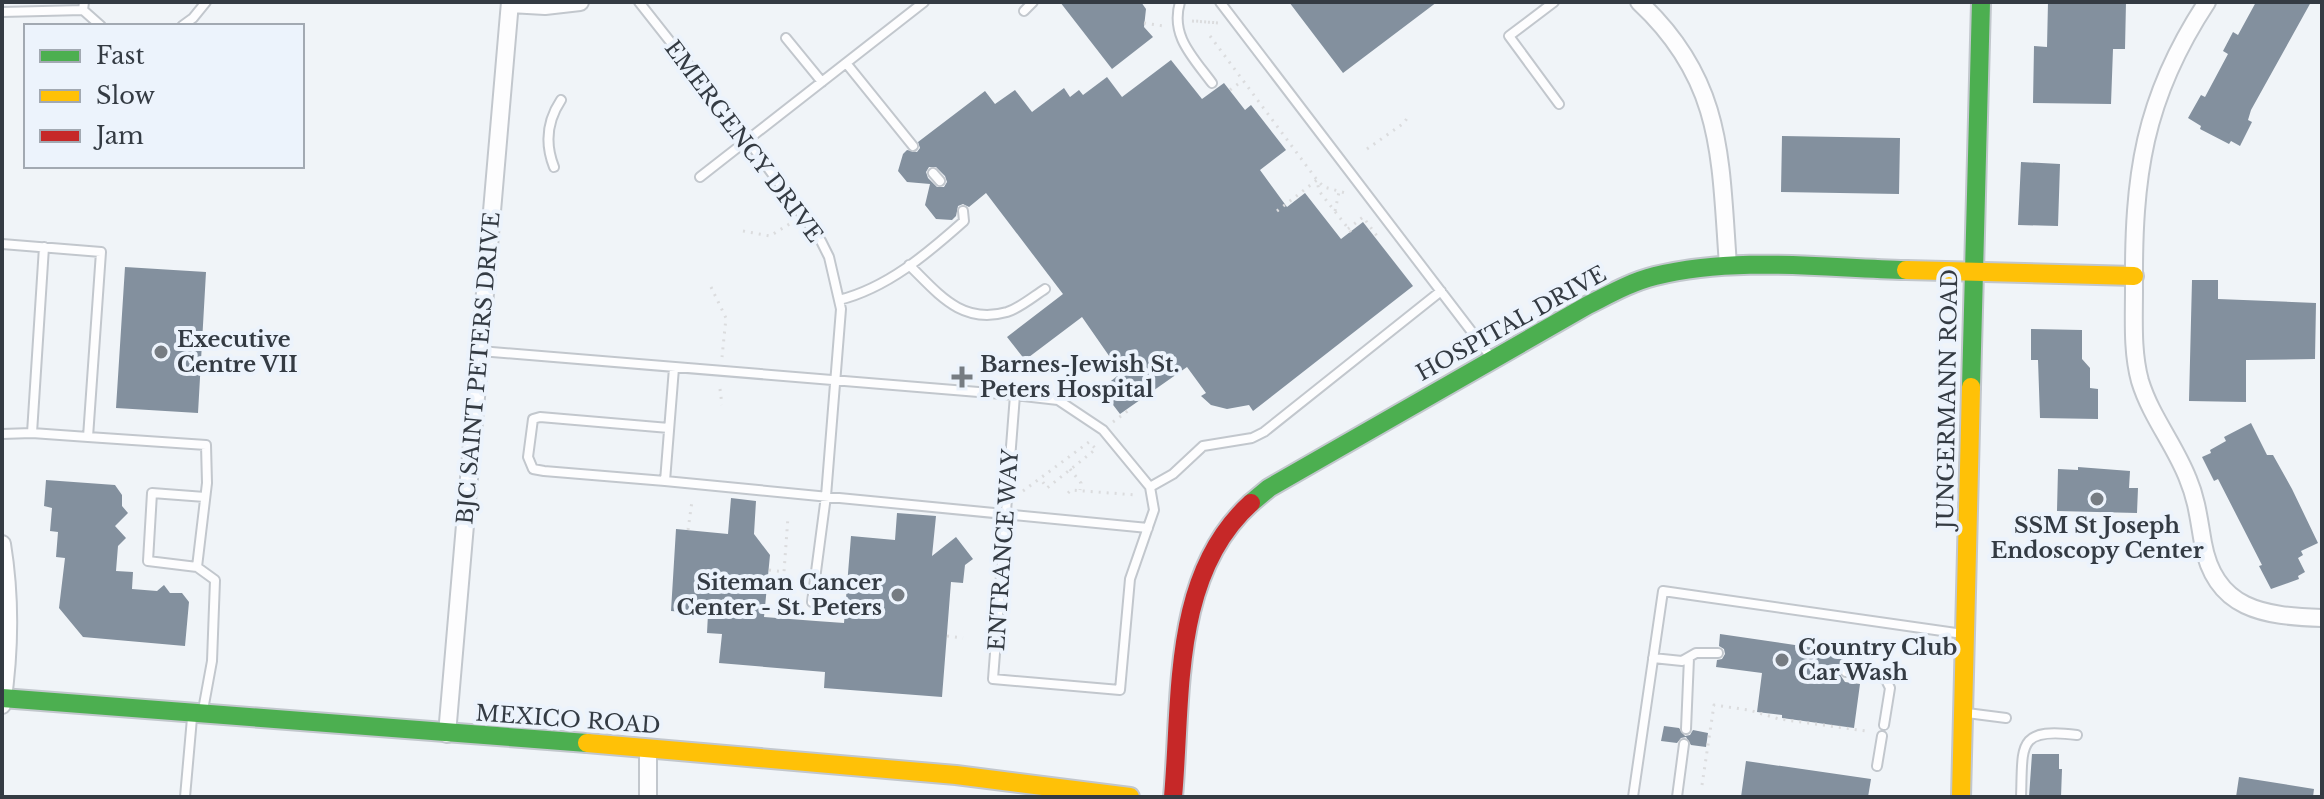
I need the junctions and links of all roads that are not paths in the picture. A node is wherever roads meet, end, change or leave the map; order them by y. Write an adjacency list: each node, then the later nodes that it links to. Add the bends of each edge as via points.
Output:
1 (206, 2): 17 (lane)
2 (580, 2): 12 (street)
3 (639, 2): 24 (lane, EMERGENCY DRIVE)
4 (924, 2): 19 (lane)
5 (1033, 2): 14 (lane)
6 (1180, 2): 21 (lane, via 1177,30)
7 (1220, 2): 38 (lane)
8 (1554, 2): 23 (lane, via 1509,36)
9 (1639, 2): 34 (street, via 1677,45 1711,113)
10 (1981, 2): 35 (street, JUNGERMANN ROAD)
11 (2207, 2): 36 (street, via 2180,47 2149,122 2137,193)
12 (510, 3): 40 (street, BJC SAINT PETERS DRIVE)
13 (83, 6): 15 (lane); 16 (lane)
14 (1024, 11)
15 (2, 12)
16 (99, 24)
17 (185, 24)
18 (786, 38): 20 (lane)
19 (846, 63): 20 (lane); 25 (lane)
20 (822, 82): 24 (lane)
21 (1212, 83)
22 (561, 100): 26 (lane, via 549,126 548,153)
23 (1559, 104)
24 (747, 139): 28 (lane); 39 (lane, EMERGENCY DRIVE, via 821,241)
25 (913, 146)
26 (554, 167)
27 (933, 173): 29 (lane)
28 (700, 177)
29 (940, 181)
30 (963, 211): 33 (lane, via 964,221)
31 (2, 244): 32 (lane)
32 (44, 247): 46 (lane); 48 (lane, via 101,252)
33 (909, 265): 37 (lane, via 952,306 978,315 1008,312); 39 (lane, via 864,294)
34 (1728, 265): 35 (street, HOSPITAL DRIVE); 41 (street, HOSPITAL DRIVE, via 1628,285)
35 (1974, 272): 36 (street, HOSPITAL DRIVE); 59 (street, JUNGERMANN ROAD)
36 (2134, 276): 58 (street, via 2140,380 2187,476 2212,576 2224,592 2250,609)
37 (1045, 289)
38 (1441, 291): 41 (lane); 50 (lane, via 1264,432 1203,446)
39 (839, 300): 43 (lane, EMERGENCY DRIVE)
40 (480, 351): 42 (lane); 70 (street, BJC SAINT PETERS DRIVE)
41 (1493, 359): 79 (street, HOSPITAL DRIVE, via 1269,488 1222,535 1205,565 1190,613)
42 (674, 368): 43 (lane); 45 (lane)
43 (836, 381): 44 (lane); 51 (lane, EMERGENCY DRIVE)
44 (1015, 395): 50 (lane, via 1058,400 1103,430); 53 (lane, ENTRANCE WAY)
45 (669, 428): 49 (lane); 49 (lane, via 540,417 533,419 528,457 533,469 544,471)
46 (32, 433): 47 (lane); 48 (lane)
47 (2, 434)
48 (88, 437): 52 (lane, via 206,445)
49 (665, 481): 51 (lane)
50 (1150, 487): 54 (lane, ENTRANCE WAY, via 1154,510)
51 (826, 496): 53 (lane); 57 (lane, EMERGENCY DRIVE)
52 (205, 497): 56 (lane); 56 (lane, via 152,493 148,561)
53 (1006, 514): 54 (lane); 54 (lane, ENTRANCE WAY, via 993,679 1120,690 1130,579)
54 (1148, 528)
55 (2, 544): 64 (street, via 10,612)
56 (197, 567): 66 (lane, via 215,580 212,661)
57 (812, 602)
58 (2322, 618)
59 (1965, 634): 61 (lane, via 1663,591); 65 (street, JUNGERMANN ROAD)
60 (1718, 653): 62 (lane)
61 (1653, 658): 62 (lane); 80 (lane)
62 (1689, 658): 69 (lane)
63 (1846, 672): 68 (lane, via 1872,673 1886,680 1890,688)
64 (2, 701): 66 (street, MEXICO ROAD)
65 (1963, 713): 67 (lane); 82 (street, JUNGERMANN ROAD)
66 (198, 714): 70 (street, MEXICO ROAD); 76 (lane)
67 (2006, 718)
68 (1884, 725)
69 (1686, 729)
70 (447, 734): 74 (street, MEXICO ROAD)
71 (2077, 735): 83 (lane, via 2043,733 2027,741)
72 (1882, 736): 75 (lane)
73 (1684, 744): 81 (lane)
74 (648, 748): 77 (street); 78 (street, MEXICO ROAD, via 956,775)
75 (1877, 766)
76 (185, 797)
77 (648, 797)
78 (1130, 797)
79 (1173, 797)
80 (1633, 797)
81 (1677, 797)
82 (1961, 797)
83 (2021, 797)

